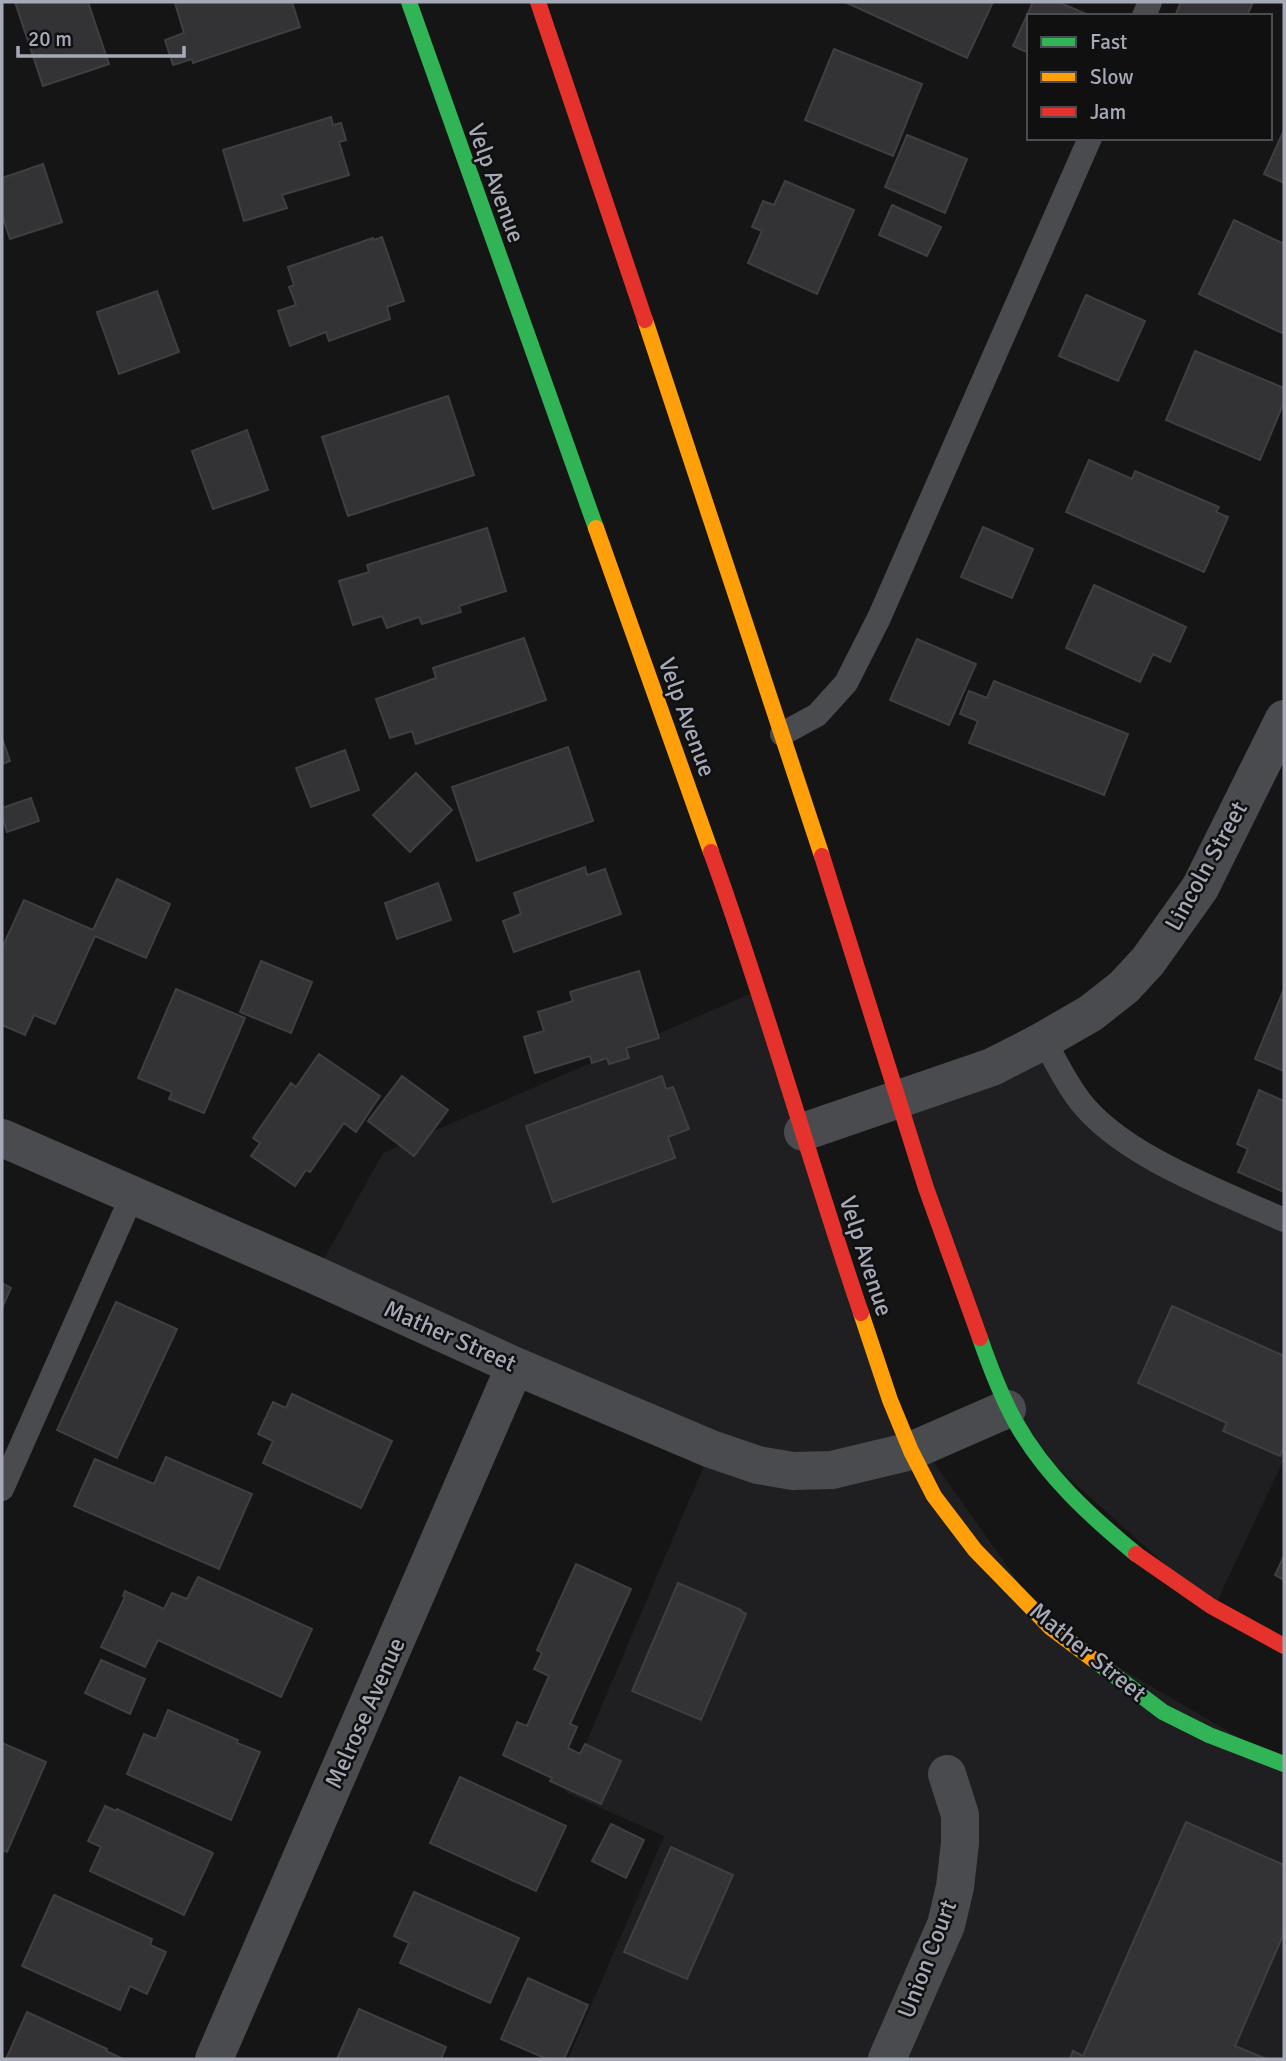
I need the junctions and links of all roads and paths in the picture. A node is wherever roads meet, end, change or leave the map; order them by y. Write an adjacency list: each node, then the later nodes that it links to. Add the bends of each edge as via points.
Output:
1 (409, 2): 8 (main road, Velp Avenue, via 729,901)
2 (544, 4): 5 (main road)
3 (1089, 140): 5 (lane, via 879,618 846,683 817,715)
4 (1283, 725): 6 (street, Lincoln Street, via 1200,888 1156,950 1113,996)
5 (782, 734): 7 (main road)
6 (1044, 1040): 7 (street, Lincoln Street, via 992,1067); 11 (lane, via 1079,1100 1114,1134 1186,1177)
7 (899, 1099): 8 (street, Lincoln Street); 13 (main road, via 953,1268)
8 (803, 1132): 14 (main road, Velp Avenue, via 890,1400)
9 (2, 1138): 10 (street, Mather Street)
10 (132, 1196): 12 (street, Mather Street); 15 (lane)
11 (1284, 1220)
12 (515, 1366): 14 (street, Mather Street, via 758,1465 793,1471 832,1470); 19 (street, Melrose Avenue)
13 (1007, 1409): 14 (street, Mather Street); 16 (main road, via 1062,1485 1106,1528 1203,1602)
14 (911, 1451): 17 (main road, Mather Street, via 934,1496 975,1550 1050,1628 1163,1712)
15 (2, 1489)
16 (1284, 1646)
17 (1284, 1764)
18 (947, 1774): 20 (street, Union Court, via 960,1815 955,1888 946,1925)
19 (214, 2059)
20 (887, 2059)

